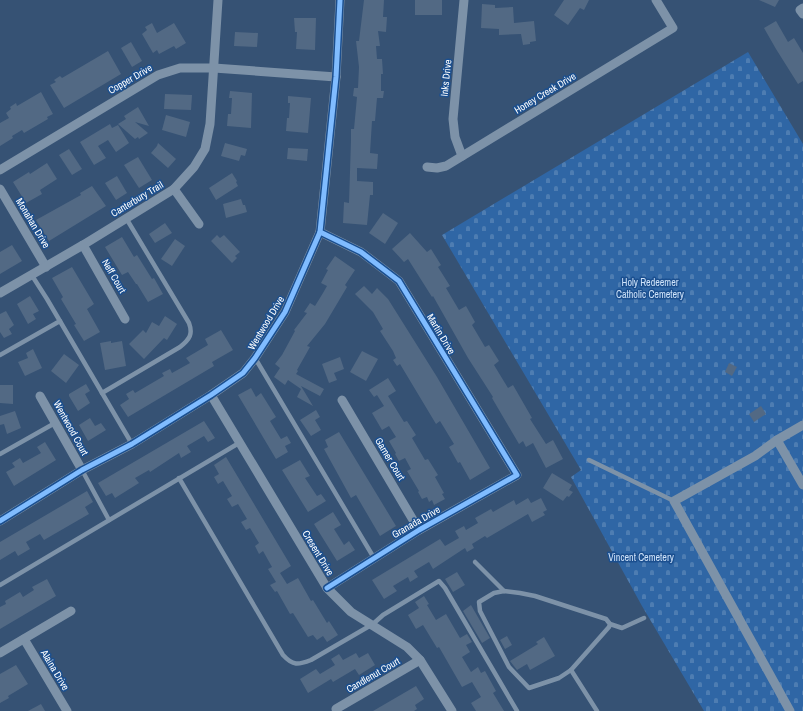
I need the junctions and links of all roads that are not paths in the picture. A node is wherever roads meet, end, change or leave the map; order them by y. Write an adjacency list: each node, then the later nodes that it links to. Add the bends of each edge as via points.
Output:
1 (218, 0): 5 (street, Canterbury Trail)
2 (340, 0): 6 (street, Wentwood Drive)
3 (464, 0): 7 (street, Inks Drive, via 453,119 455,137)
4 (656, 0): 7 (street, Honey Creek Drive, via 673,28)
5 (214, 68): 6 (street, Copper Drive); 9 (street, Copper Drive, via 180,68 158,74); 10 (street, Canterbury Trail, via 210,124 204,149 194,167)
6 (336, 77): 14 (street, Wentwood Drive)
7 (462, 156): 8 (street, Honey Creek Drive, via 446,166)
8 (427, 167)
9 (0, 170)
10 (174, 189): 12 (street, Canterbury Trail); 13 (street)
11 (0, 190): 16 (street, Monahan Drive)
12 (126, 218): 15 (street, Canterbury Trail); 23 (lane, via 189,322 192,332 180,347)
13 (199, 224)
14 (320, 232): 22 (street, Wentwood Drive, via 285,312); 35 (street, Martin Drive, via 361,252 399,281)
15 (83, 245): 16 (street, Canterbury Trail); 19 (street, Neff Court)
16 (46, 267): 17 (street, Canterbury Trail)
17 (31, 274): 18 (street, Canterbury Trail); 20 (lane)
18 (0, 293)
19 (125, 319)
20 (60, 321): 21 (lane); 23 (lane)
21 (0, 355)
22 (255, 358): 25 (street, Wentwood Drive, via 243,373); 42 (lane)
23 (102, 393): 31 (lane)
24 (40, 396): 27 (street, Wentwood Court)
25 (211, 396): 30 (street, Cresent Drive); 31 (street, Wentwood Drive)
26 (342, 400): 41 (street, Garner Court)
27 (55, 423): 32 (lane); 34 (street, Wentwood Court)
28 (803, 425): 29 (street)
29 (776, 440): 37 (street); 38 (street, via 755,456)
30 (239, 443): 36 (lane); 45 (street, Cresent Drive)
31 (132, 444): 34 (street, Wentwood Drive)
32 (0, 454)
33 (589, 460): 38 (lane)
34 (82, 470): 39 (lane); 40 (street, Wentwood Drive)
35 (517, 475): 41 (street, Granada Drive)
36 (179, 478): 39 (lane); 49 (lane, via 288,660 301,664)
37 (803, 485)
38 (674, 501): 60 (street)
39 (109, 520): 44 (lane)
40 (0, 522)
41 (419, 530): 42 (street, Granada Drive)
42 (374, 558): 45 (street, Granada Drive)
43 (475, 562): 46 (lane)
44 (0, 585)
45 (326, 588): 49 (street, Cresent Drive, via 351,612)
46 (504, 591): 50 (lane, via 535,596 606,619); 54 (lane, via 480,602 480,611 509,667 529,688 559,678)
47 (71, 611): 51 (street)
48 (644, 618): 50 (lane, via 622,628)
49 (373, 624): 53 (street, Cresent Drive, via 407,646); 58 (lane, via 383,615 439,581)
50 (610, 624): 54 (lane)
51 (24, 639): 52 (street); 56 (street, Alaina Drive)
52 (0, 653)
53 (420, 660): 55 (street, Candlenut Court); 57 (street, Cresent Drive)
54 (571, 670): 59 (lane)
55 (336, 709)
56 (67, 711)
57 (451, 711)
58 (517, 711)
59 (597, 711)
60 (790, 711)

